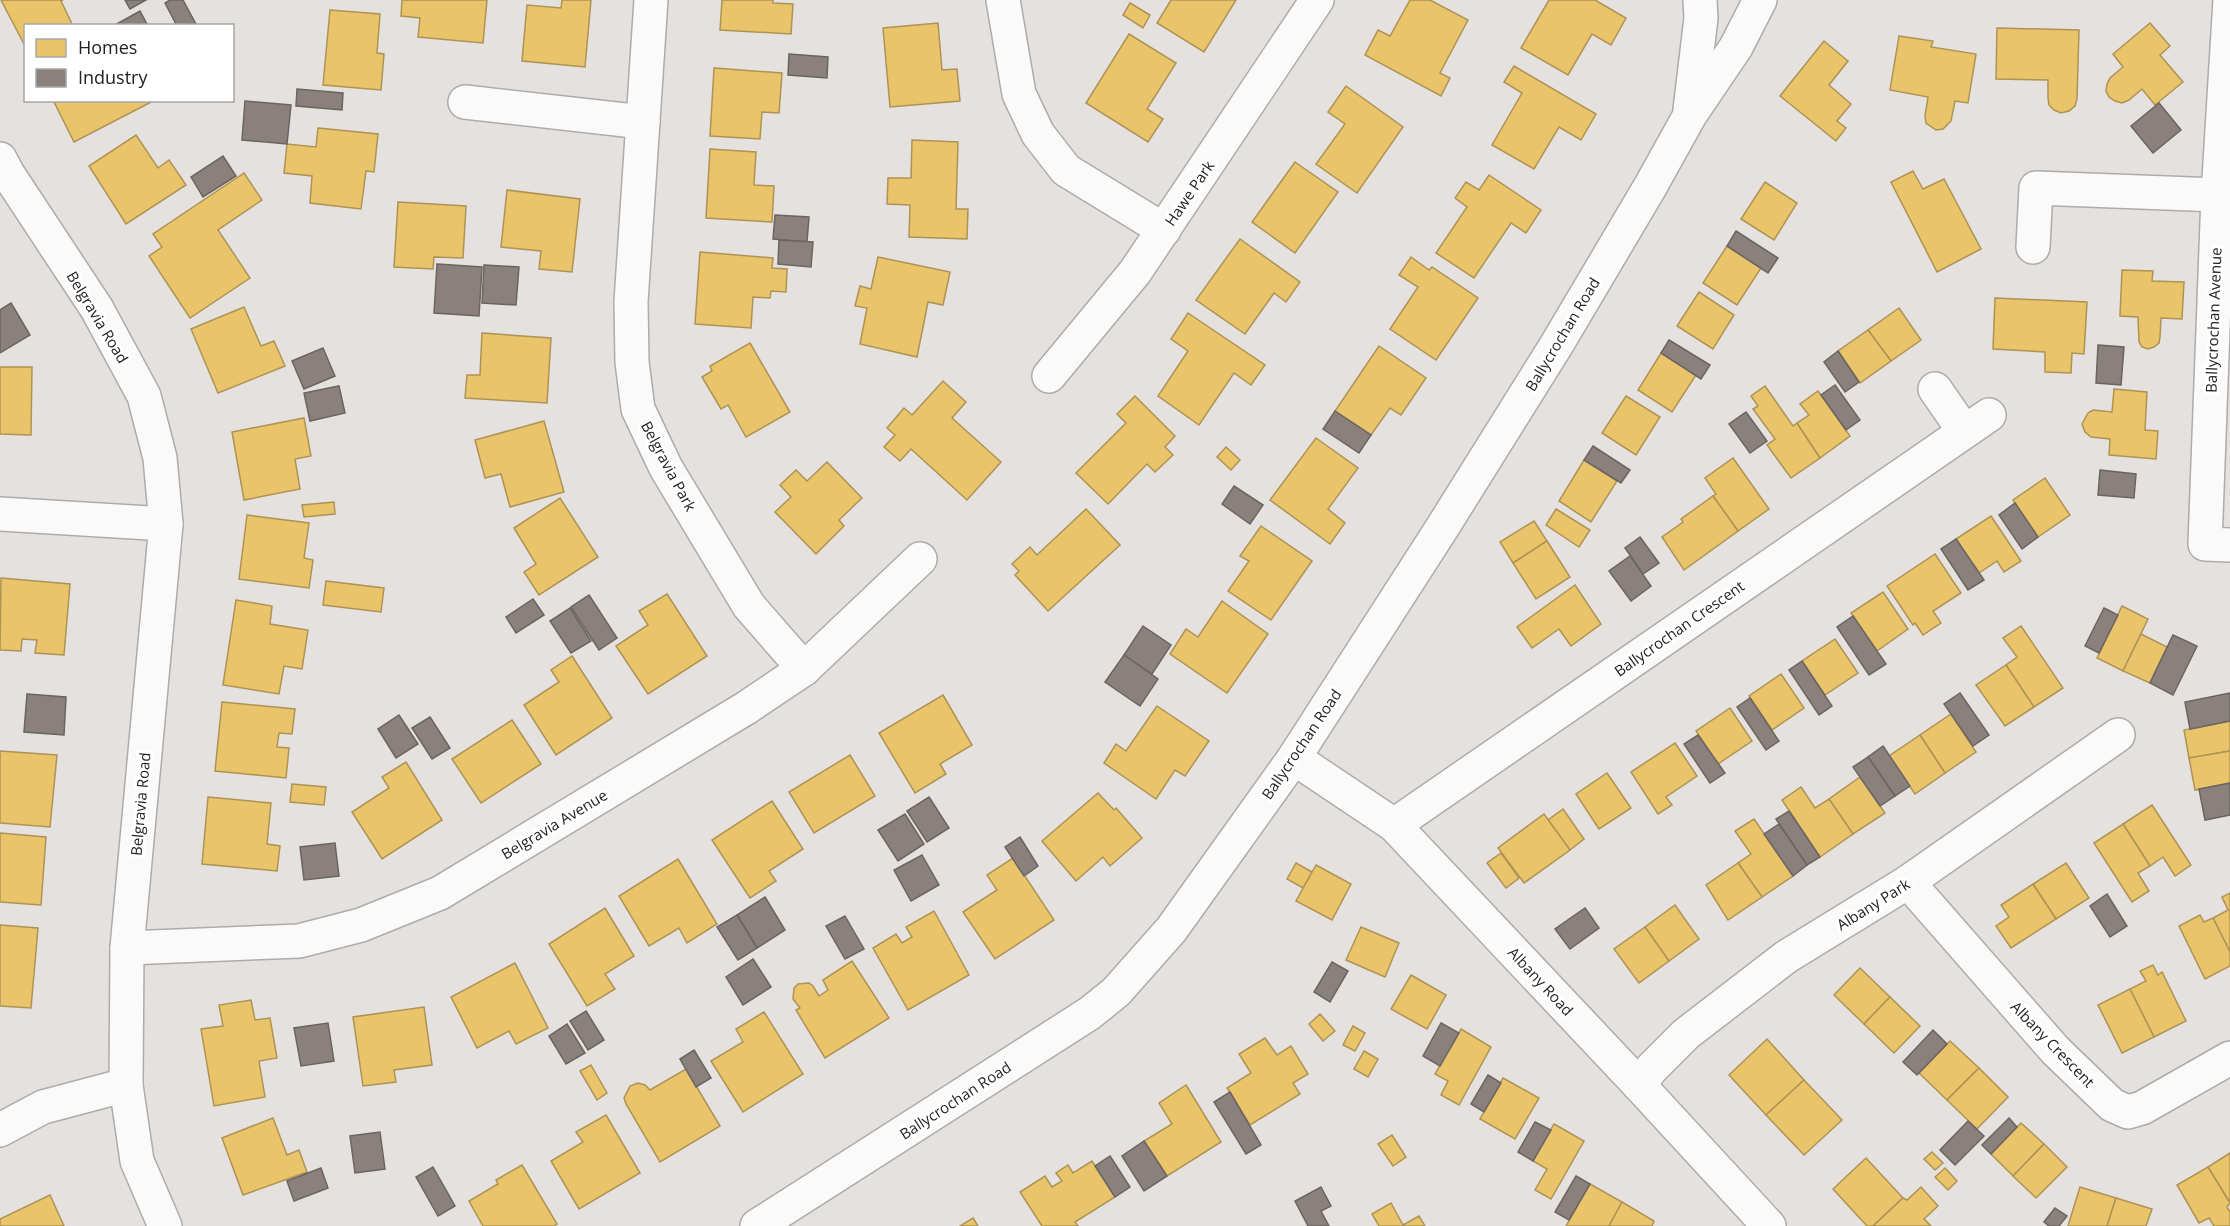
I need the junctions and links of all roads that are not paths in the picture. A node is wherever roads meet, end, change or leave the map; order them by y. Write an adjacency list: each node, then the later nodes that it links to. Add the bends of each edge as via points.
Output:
1 (651, 0): 9 (street, Belgravia Park)
2 (1003, 0): 12 (street, via 1019,94 1038,134 1066,170)
3 (1317, 0): 12 (street, Hawe Park)
4 (1700, 0): 8 (street, Ballycrochan Road)
5 (1760, 0): 8 (street, Ballycrochan Road, via 1736,48)
6 (2230, 0): 11 (street, Ballycrochan Avenue)
7 (465, 102): 9 (street)
8 (1690, 115): 23 (street, Ballycrochan Road, via 1557,345)
9 (643, 122): 21 (street, Belgravia Park, via 631,302 638,409 666,468 749,606)
10 (0, 159): 18 (street, Belgravia Road, via 97,309 144,396 160,458)
11 (2218, 195): 13 (street, via 2036,188); 14 (street, Ballycrochan Avenue)
12 (1164, 230): 15 (street, Hawe Park, via 1135,273)
13 (2033, 247)
14 (2221, 319): 19 (street, Ballycrochan Avenue, via 2205,544)
15 (1049, 376)
16 (1935, 389): 24 (street, Ballycrochan Crescent, via 1976,423)
17 (0, 514): 18 (street)
18 (166, 524): 26 (street, Belgravia Road)
19 (2230, 545)
20 (920, 559): 21 (street, Belgravia Avenue)
21 (804, 669): 26 (street, Belgravia Avenue, via 440,893 362,925 299,941)
22 (2118, 735): 25 (street, Albany Park)
23 (1294, 758): 24 (street, Albany Road); 32 (street, Ballycrochan Road, via 1172,930 1116,992 1090,1013)
24 (1394, 825): 29 (street, Albany Road)
25 (1908, 882): 27 (street, Albany Crescent, via 2055,1050 2112,1105 2128,1112 2142,1108); 29 (street, Albany Park, via 1786,957 1686,1034)
26 (127, 948): 28 (street, Belgravia Road)
27 (2230, 1058)
28 (126, 1085): 30 (street, via 43,1107); 31 (street, Belgravia Road, via 136,1161)
29 (1639, 1085): 33 (street, Albany Road)
30 (0, 1130)
31 (165, 1226)
32 (757, 1226)
33 (1769, 1226)

